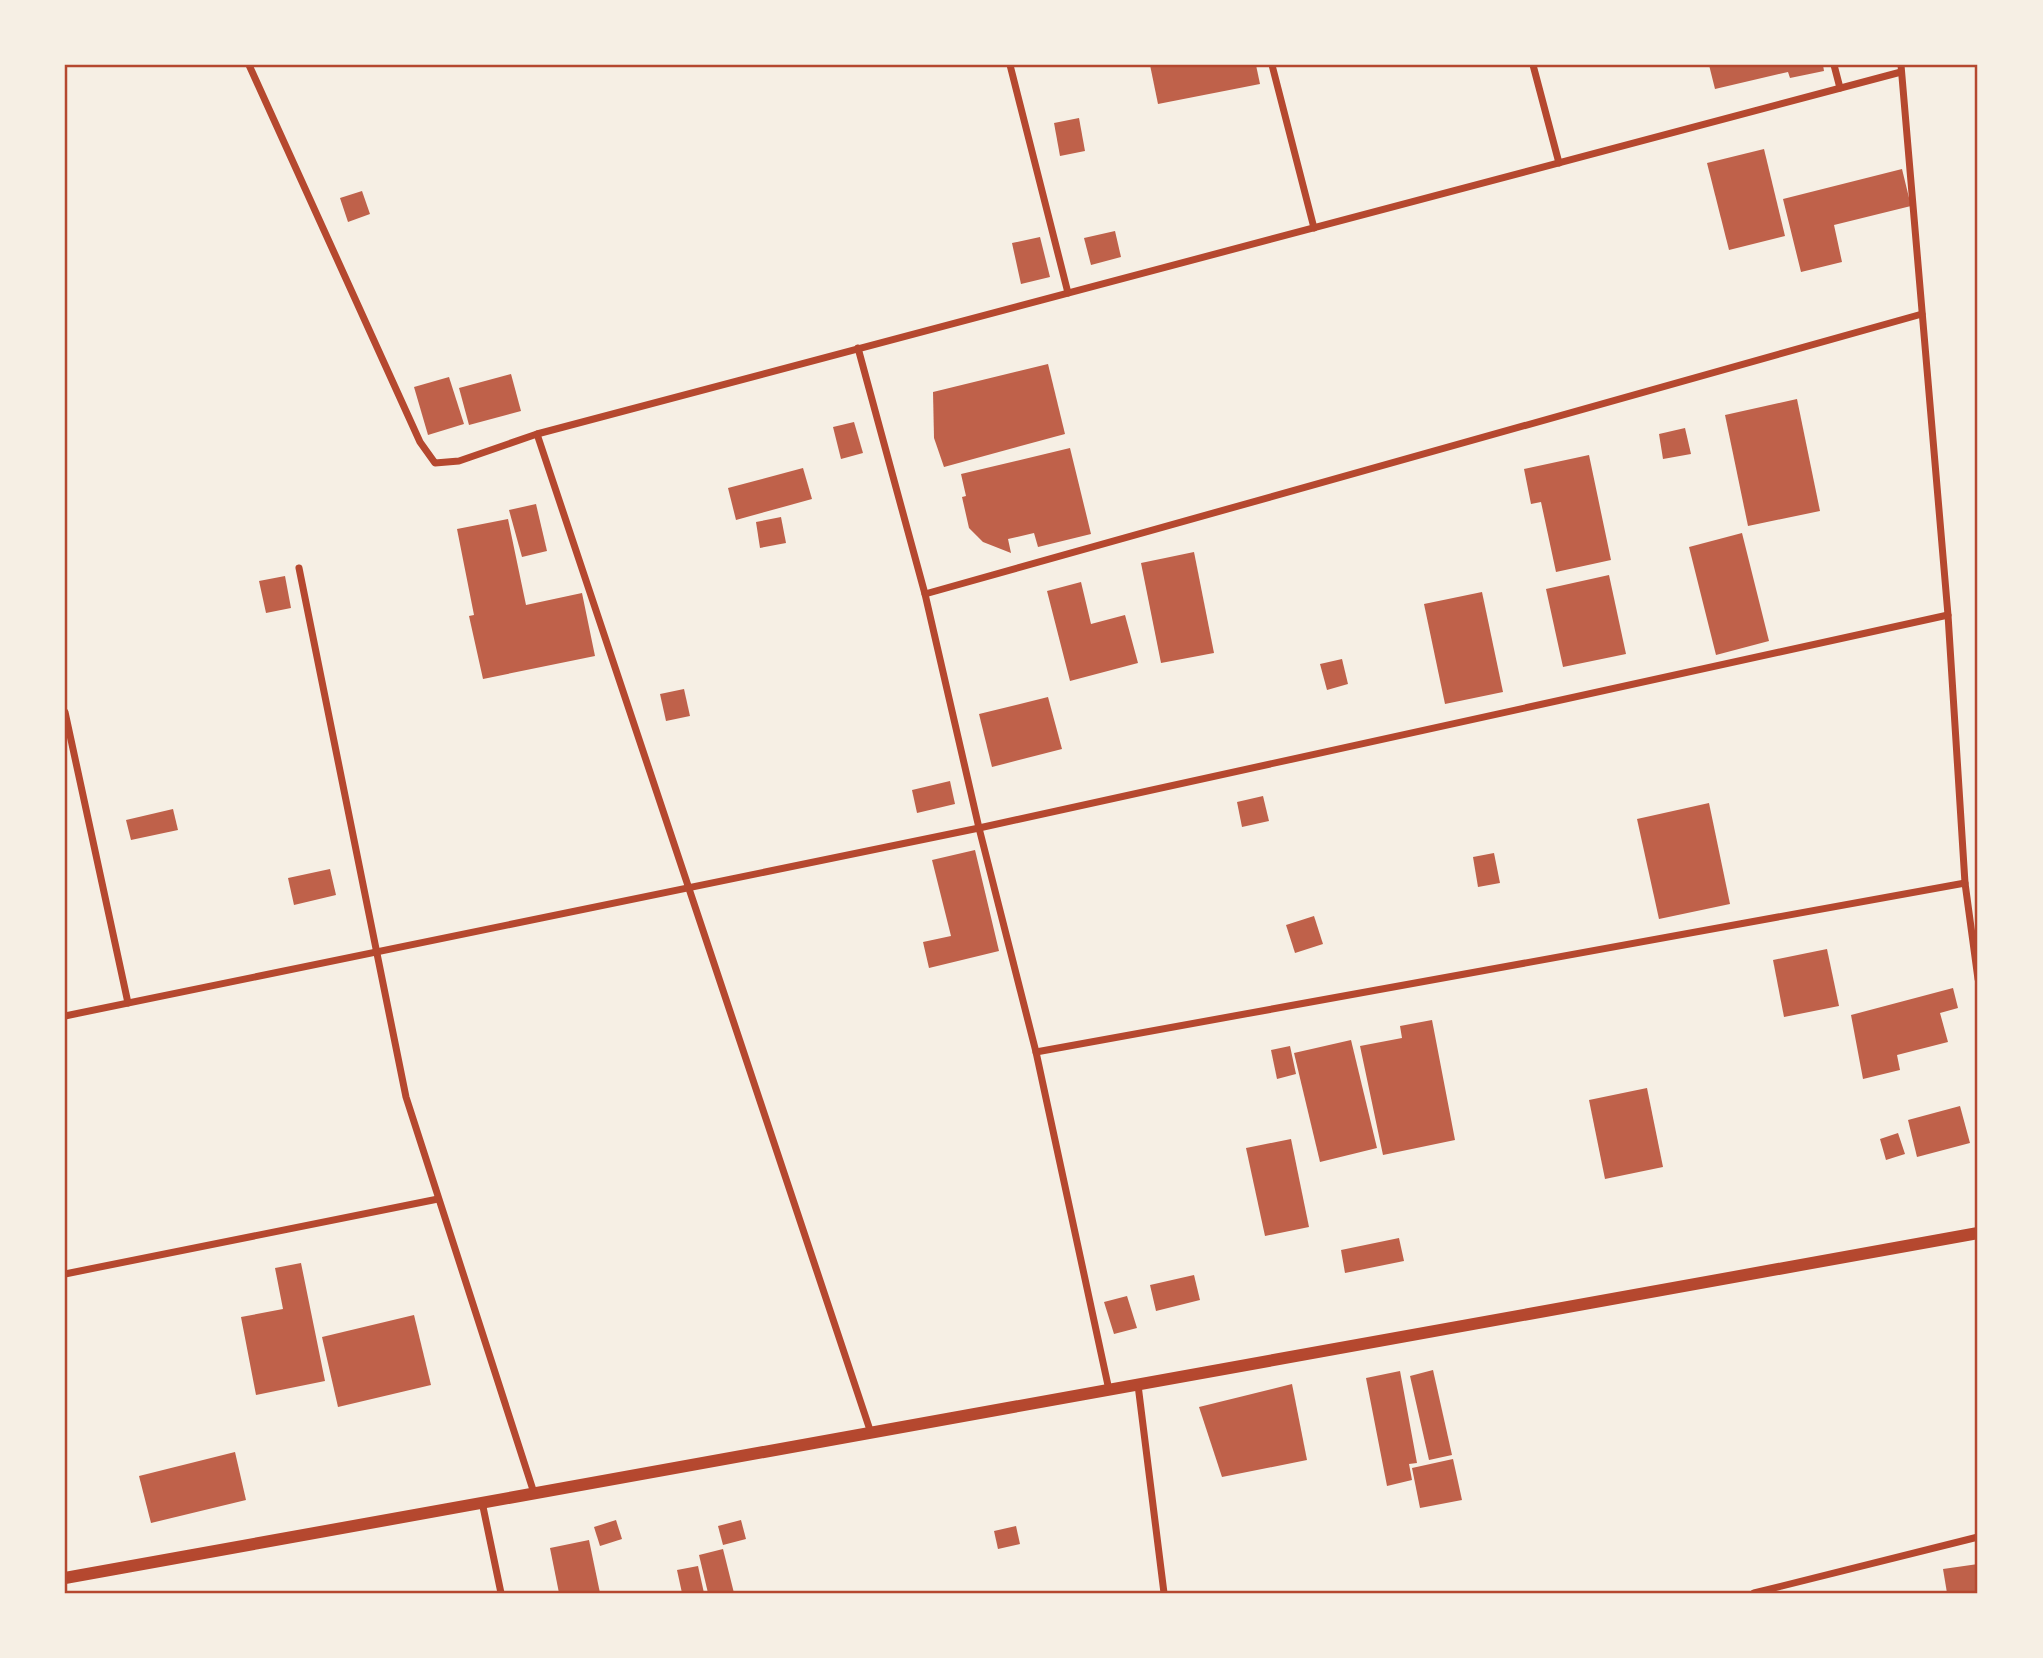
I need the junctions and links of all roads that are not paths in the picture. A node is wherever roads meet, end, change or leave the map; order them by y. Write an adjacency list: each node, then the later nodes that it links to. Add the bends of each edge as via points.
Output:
1 (249, 65): 13 (street, via 420,442 435,463 459,461)
2 (1010, 65): 10 (street)
3 (1272, 65): 9 (street)
4 (1533, 65): 8 (street)
5 (1834, 65): 7 (street)
6 (1901, 69): 7 (street); 11 (street)
7 (1840, 88): 8 (street)
8 (1559, 163): 9 (street)
9 (1314, 228): 10 (street)
10 (1068, 293): 12 (street)
11 (1922, 314): 15 (street); 16 (street)
12 (858, 348): 13 (street); 15 (street)
13 (537, 434): 20 (street)
14 (299, 568): 21 (street)
15 (925, 594): 18 (street)
16 (1948, 615): 18 (street); 19 (street)
17 (65, 712): 23 (street)
18 (979, 828): 20 (street); 25 (street)
19 (1965, 883): 22 (street); 25 (street)
20 (687, 888): 21 (street); 31 (street)
21 (376, 952): 23 (street); 26 (street, via 406,1097)
22 (1978, 979)
23 (128, 1003): 24 (street)
24 (65, 1016)
25 (1036, 1052): 30 (street)
26 (438, 1199): 28 (street); 32 (street)
27 (1978, 1233): 29 (street)
28 (65, 1274)
29 (1138, 1385): 30 (street); 37 (street)
30 (1109, 1390): 31 (street)
31 (871, 1433): 32 (street)
32 (534, 1493): 33 (street)
33 (482, 1502): 35 (street); 36 (street)
34 (1978, 1537): 38 (street)
35 (65, 1578)
36 (501, 1593)
37 (1164, 1593)
38 (1754, 1593)

